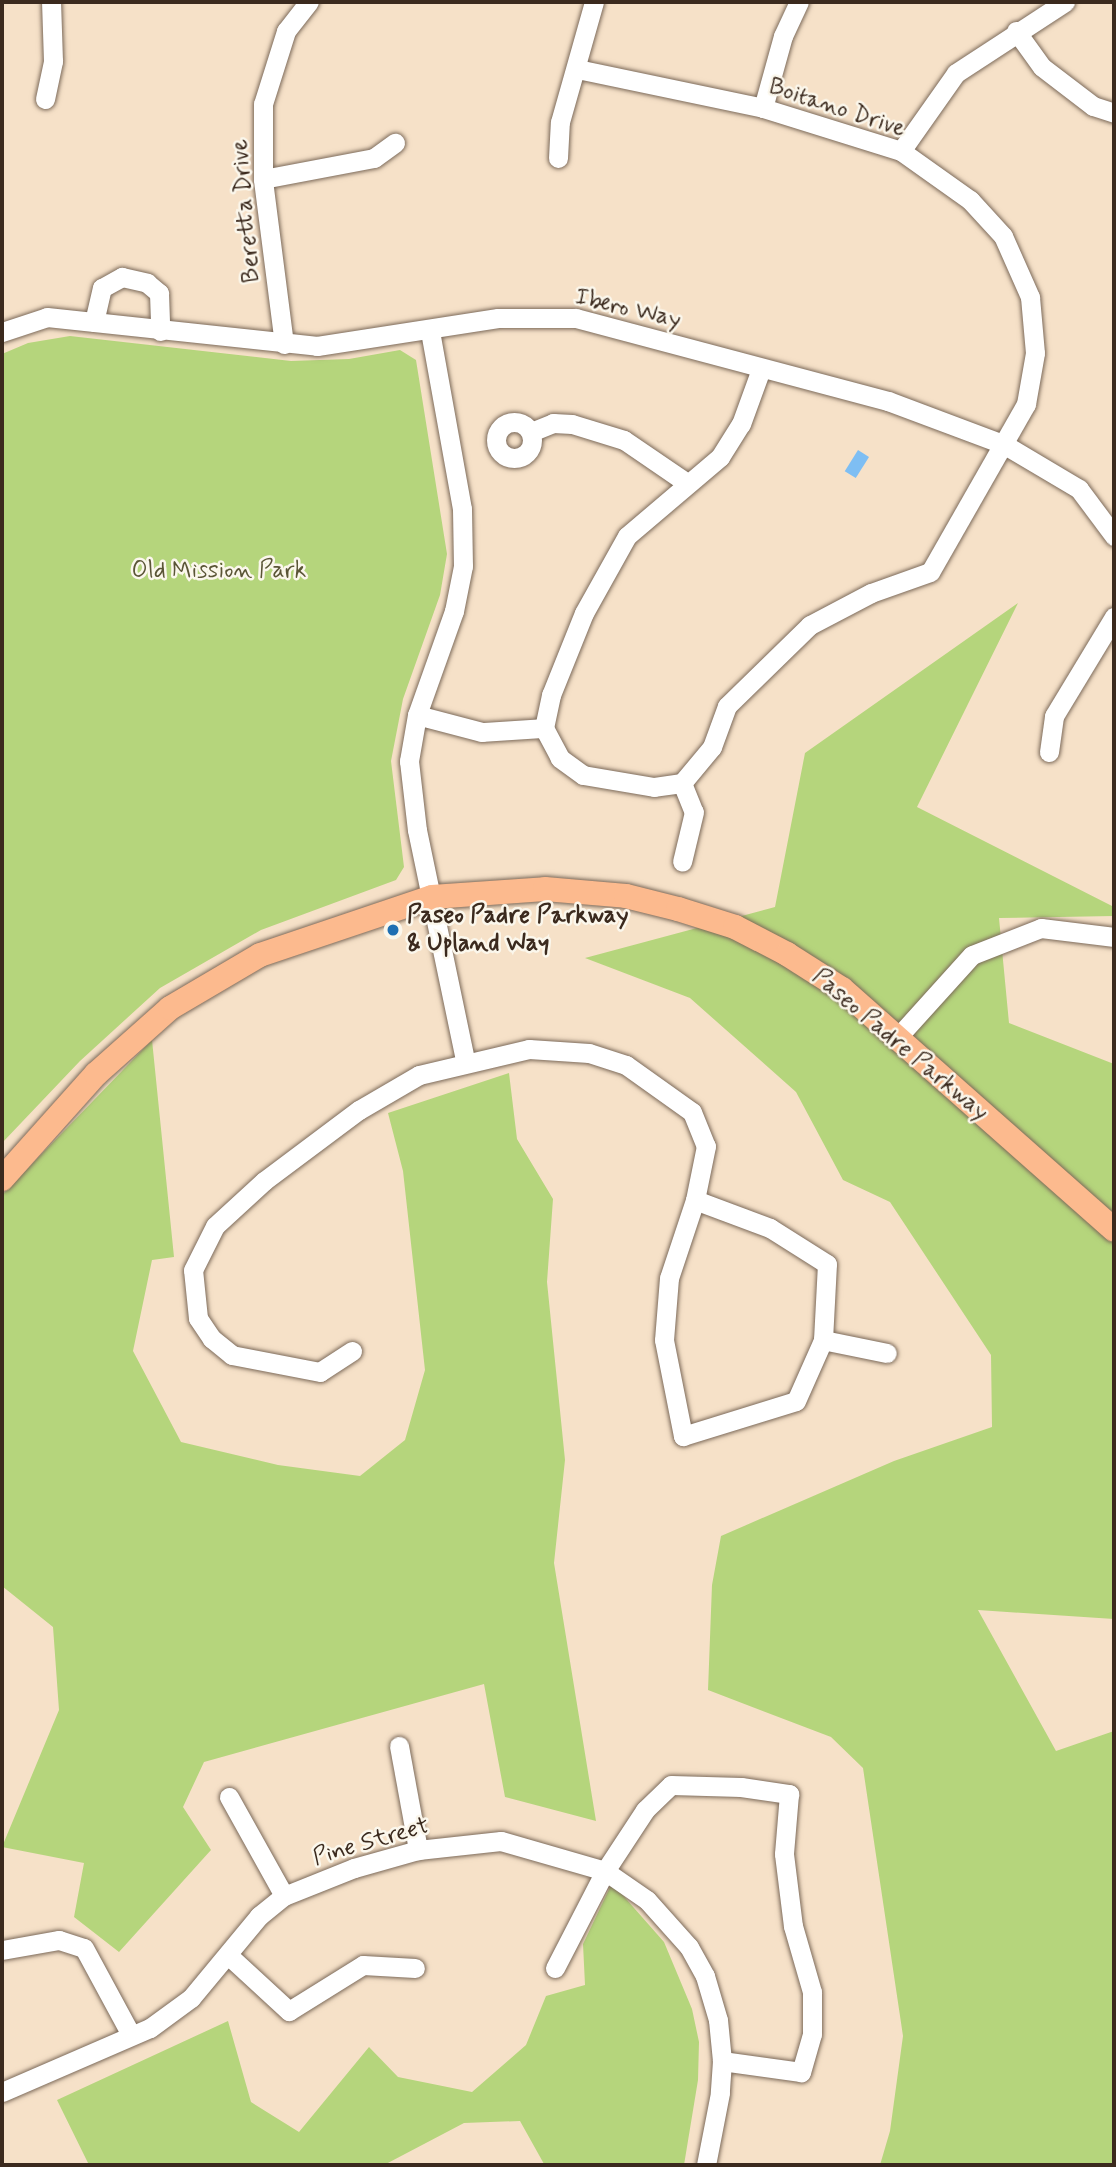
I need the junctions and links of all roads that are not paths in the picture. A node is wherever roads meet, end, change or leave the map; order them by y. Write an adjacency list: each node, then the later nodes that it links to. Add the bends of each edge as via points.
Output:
1 (51, 2): 8 (street, via 53,61)
2 (309, 2): 14 (street, Beretta Drive, via 286,31 269,78 263,104)
3 (594, 2): 7 (street)
4 (799, 2): 9 (street, via 783,36)
5 (1065, 2): 6 (street)
6 (1016, 31): 10 (street, via 1042,67 1093,106); 12 (street, via 956,73)
7 (578, 69): 9 (street, Boitano Drive); 13 (street, via 561,122)
8 (45, 99)
9 (763, 108): 12 (street, Boitano Drive)
10 (1114, 113)
11 (395, 143): 14 (street, via 374,158)
12 (901, 151): 22 (street, Boitano Drive, via 970,200 1003,236 1030,297 1035,353 1026,404)
13 (558, 158)
14 (263, 179): 19 (street, Beretta Drive)
15 (94, 322): 16 (street, Ibero Way); 16 (street, via 102,288 122,277 147,283 159,293); 18 (street, Ibero Way, via 47,317)
16 (160, 331): 19 (street, Ibero Way)
17 (430, 331): 19 (street, Ibero Way, via 317,346); 20 (street, Ibero Way, via 498,318 576,318); 26 (street, via 462,509 463,566 454,611)
18 (2, 332)
19 (284, 344)
20 (761, 369): 22 (street, Ibero Way, via 888,401); 23 (street, via 741,424 720,457)
21 (531, 432): 23 (street, via 562,423 624,440)
22 (1005, 445): 24 (street, Ibero Way, via 1079,489); 29 (street, Boitano Drive, via 930,572 871,593 810,625 727,706 712,747)
23 (687, 483): 27 (street, via 627,536 584,613 551,695)
24 (1114, 536)
25 (1114, 617): 28 (street, via 1054,716)
26 (417, 715): 27 (street, via 482,732); 31 (street, via 409,761 417,830)
27 (544, 728): 29 (street, via 560,758 583,775 654,787)
28 (1049, 752)
29 (682, 783): 30 (street, via 694,812)
30 (682, 862)
31 (432, 897): 33 (main road, Paseo Padre Parkway, via 545,889 626,896 678,909 735,927 788,954 842,989); 34 (street); 35 (main road, Paseo Padre Parkway, via 260,955 170,1008 96,1074)
32 (1114, 937): 33 (street, via 1041,928 972,955)
33 (896, 1038): 37 (main road, Paseo Padre Parkway)
34 (466, 1060): 36 (street, via 555,1048 626,1065 656,1083 692,1112 706,1146); 39 (street, via 419,1075 359,1110 264,1181 225,1217 197,1258 192,1295 198,1318 212,1339 232,1355 320,1372)
35 (2, 1179)
36 (695, 1200): 38 (street, via 770,1228 827,1264); 38 (street, via 668,1278 664,1340 683,1436 796,1401)
37 (1114, 1230)
38 (823, 1340): 40 (street)
39 (352, 1351)
40 (887, 1353)
41 (399, 1745): 43 (street)
42 (229, 1797): 45 (street)
43 (418, 1850): 44 (street, Pine Street, via 501,1841); 45 (street, Pine Street, via 354,1868)
44 (605, 1871): 49 (street); 51 (street, Pine Street, via 648,1900 689,1947 705,1976 718,2020); 51 (street, via 645,1810 671,1785 789,1794 784,1854 793,1926 813,1992 811,2035 801,2071)
45 (284, 1896): 47 (street, Pine Street, via 260,1916)
46 (2, 1950): 50 (street, via 59,1940 84,1948)
47 (228, 1955): 48 (street, via 289,2011 363,1965); 50 (street, Pine Street, via 191,1998 150,2028)
48 (415, 1968)
49 (555, 1968)
50 (131, 2035): 52 (street, Pine Street)
51 (722, 2061): 53 (street, Pine Street)
52 (2, 2092)
53 (706, 2165)

